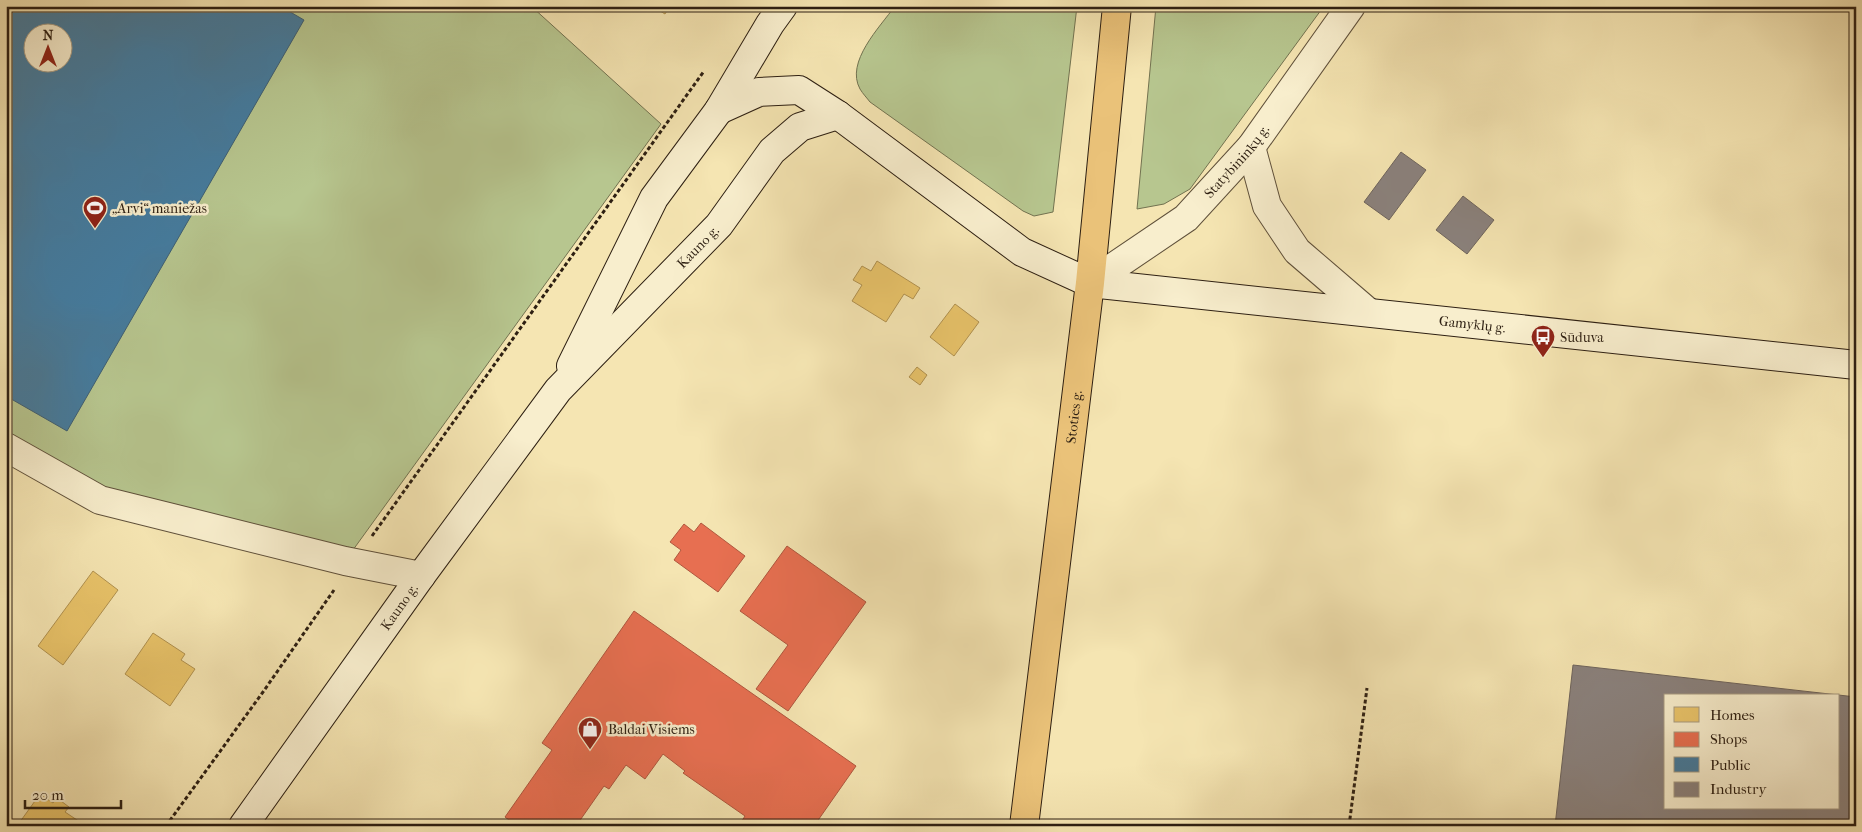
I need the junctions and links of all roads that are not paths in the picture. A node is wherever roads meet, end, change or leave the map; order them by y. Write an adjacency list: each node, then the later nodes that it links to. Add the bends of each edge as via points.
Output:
1 (783, 6): 4 (main road, Kauno g.)
2 (1117, 6): 7 (main road, Stoties g.)
3 (1351, 6): 6 (main road, Statybininkų g.)
4 (719, 110): 5 (main road, Kauno g., via 759,92 799,90); 10 (main road, Kauno g., via 654,198)
5 (838, 116): 7 (main road, Kauno g., via 1022,252); 10 (main road, Kauno g., via 800,127 772,151 720,225)
6 (1250, 147): 7 (main road, Statybininkų g., via 1186,218); 8 (main road, via 1267,206 1296,251)
7 (1090, 283): 8 (main road, Gamyklų g.); 14 (main road, Stoties g.)
8 (1368, 312): 9 (main road, Gamyklų g.)
9 (1856, 365)
10 (558, 390): 12 (main road, Kauno g.)
11 (6, 447): 12 (main road, via 100,500 352,563)
12 (420, 576): 13 (main road, Kauno g.)
13 (243, 826)
14 (1024, 826)

